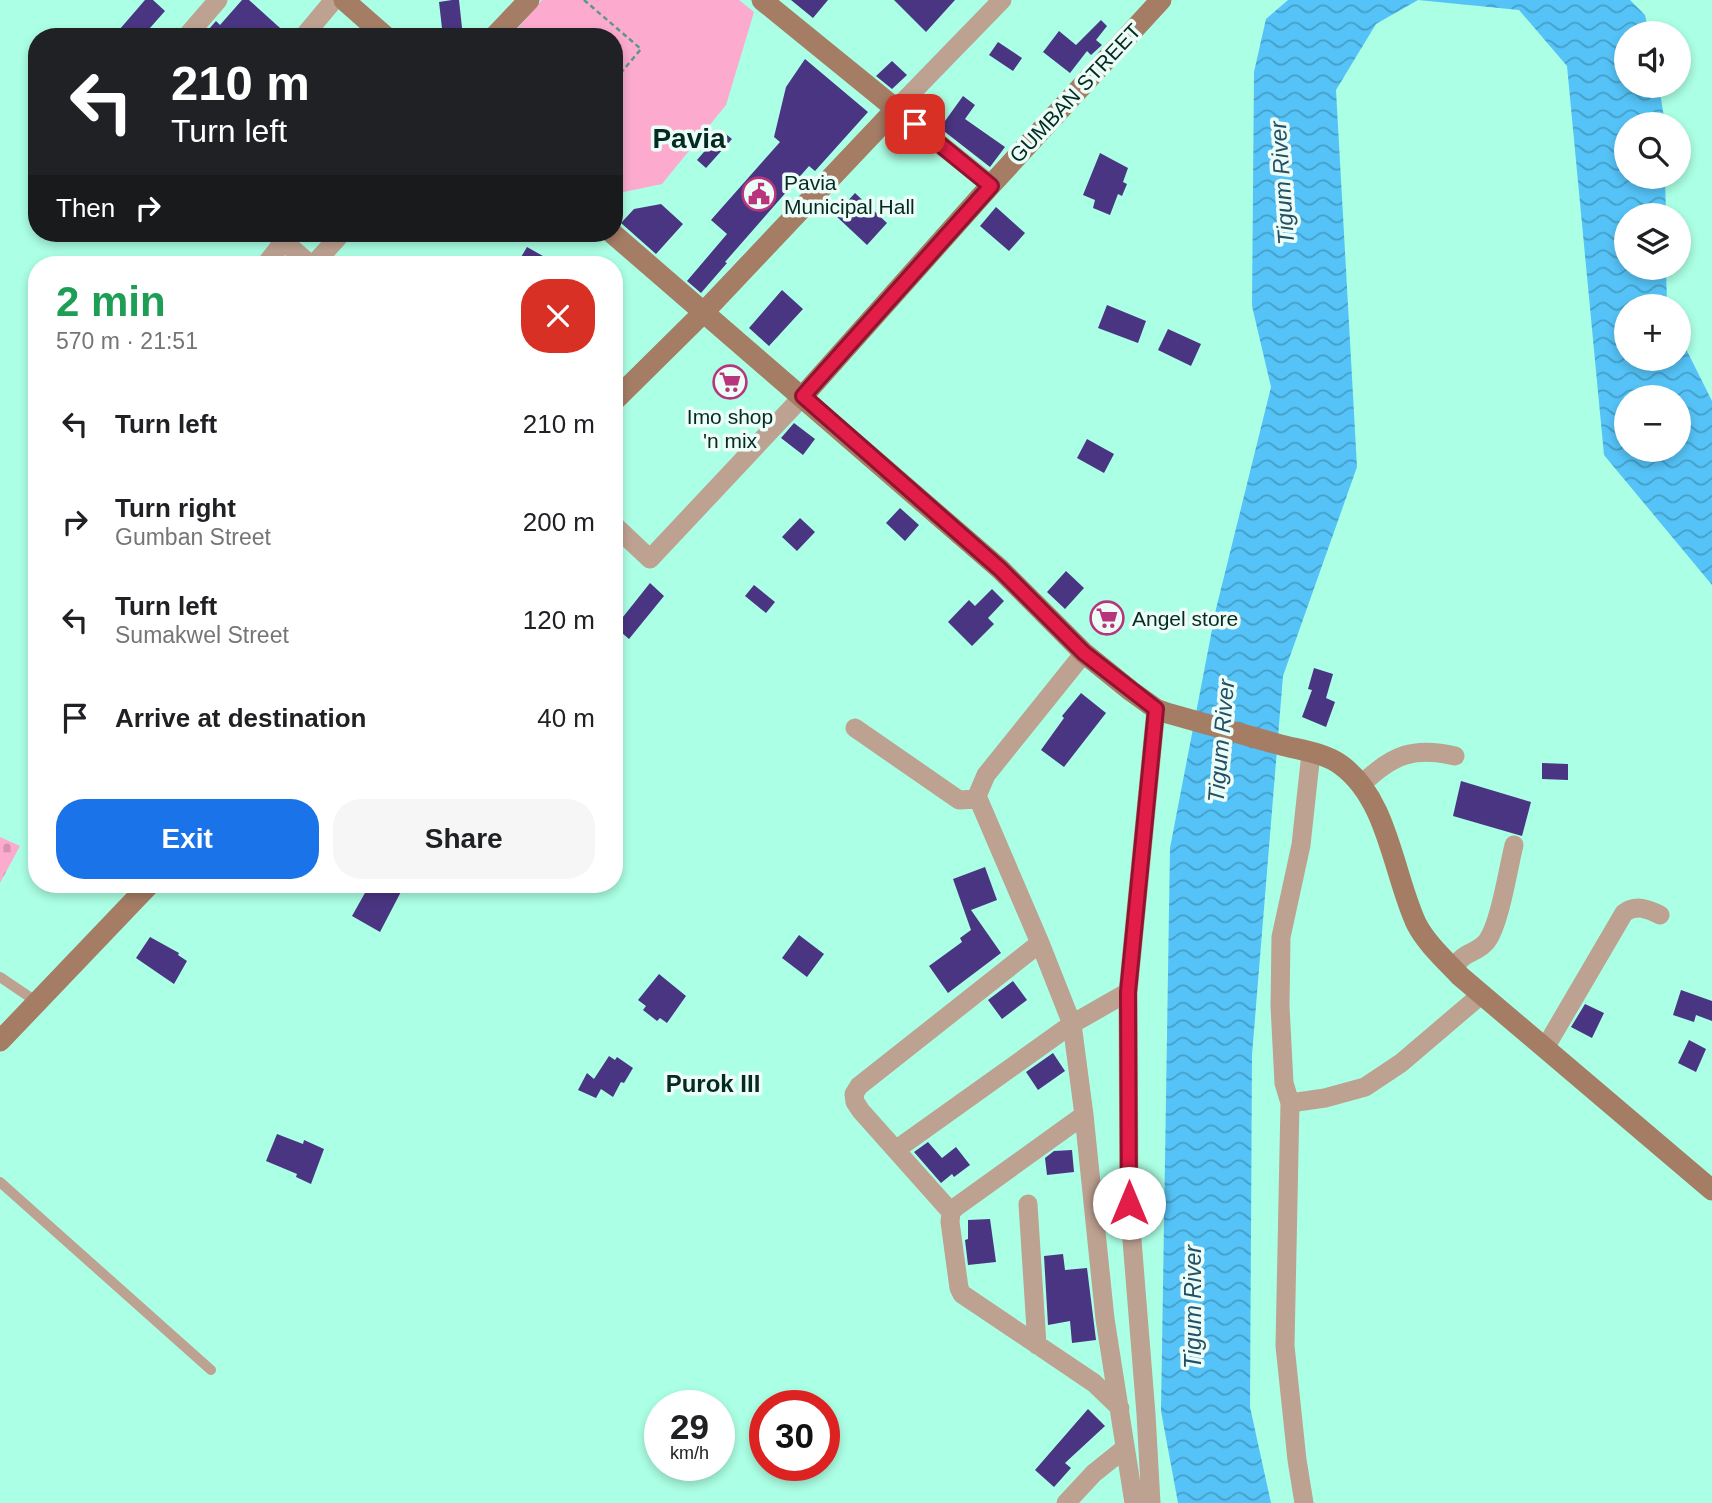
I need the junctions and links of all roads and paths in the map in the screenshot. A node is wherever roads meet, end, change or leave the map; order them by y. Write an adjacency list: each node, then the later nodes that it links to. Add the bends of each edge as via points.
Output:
1 (218, 0): 9 (street)
2 (334, 0): 10 (street)
3 (344, 0): 11 (street)
4 (529, 0): 12 (street)
5 (584, 0): 13 (path)
6 (762, 0): 16 (street)
7 (1002, 0): 16 (street)
8 (1161, 0): 17 (street, GUMBAN STREET)
9 (194, 28)
10 (311, 28)
11 (376, 28)
12 (503, 28)
13 (617, 28)
14 (623, 34): 15 (path, via 641,49)
15 (623, 70)
16 (896, 109): 17 (street); 23 (street)
17 (991, 186): 25 (street, GUMBAN STREET)
18 (285, 242): 21 (street)
19 (333, 242): 22 (street)
20 (622, 242): 23 (street)
21 (302, 256)
22 (320, 256)
23 (703, 313): 24 (street); 25 (street)
24 (623, 392)
25 (803, 396): 26 (street, GUMBAN STREET, via 650,559); 27 (street, via 1000,569)
26 (623, 534)
27 (1084, 653): 28 (street); 33 (street, via 986,775)
28 (1161, 711): 30 (street); 40 (street)
29 (855, 728): 33 (street, via 959,800)
30 (1304, 751): 32 (street, via 1339,764); 46 (street, via 1309,792 1281,937 1284,1083)
31 (1455, 756): 32 (street, via 1408,753 1386,763)
32 (1362, 784): 38 (street, via 1378,814 1417,923)
33 (978, 799): 37 (street)
34 (1514, 845): 38 (street, via 1488,940 1460,957)
35 (140, 893): 42 (street)
36 (1660, 915): 45 (street, via 1648,909 1624,913)
37 (1040, 943): 43 (street); 48 (street, via 859,1086 855,1102)
38 (1453, 968): 41 (street)
39 (0, 977): 42 (lane)
40 (1128, 992): 43 (street); 56 (street, via 1129,1203)
41 (1482, 994): 45 (street); 46 (street, via 1401,1063 1365,1087)
42 (37, 1002): 44 (street)
43 (1072, 1024): 47 (street); 48 (street)
44 (0, 1041)
45 (1545, 1048): 50 (street)
46 (1290, 1103): 61 (street, via 1286,1346)
47 (1084, 1115): 52 (street); 55 (street)
48 (897, 1149): 52 (street)
49 (0, 1182): 54 (lane)
50 (1712, 1190)
51 (1028, 1204): 53 (street)
52 (951, 1212): 53 (street, via 962,1294)
53 (1037, 1345): 55 (street, via 1094,1383)
54 (211, 1370)
55 (1118, 1407): 56 (street); 57 (street)
56 (1146, 1414): 60 (street)
57 (1124, 1449): 58 (street); 59 (street)
58 (1066, 1503)
59 (1134, 1503)
60 (1151, 1503)
61 (1304, 1503)

